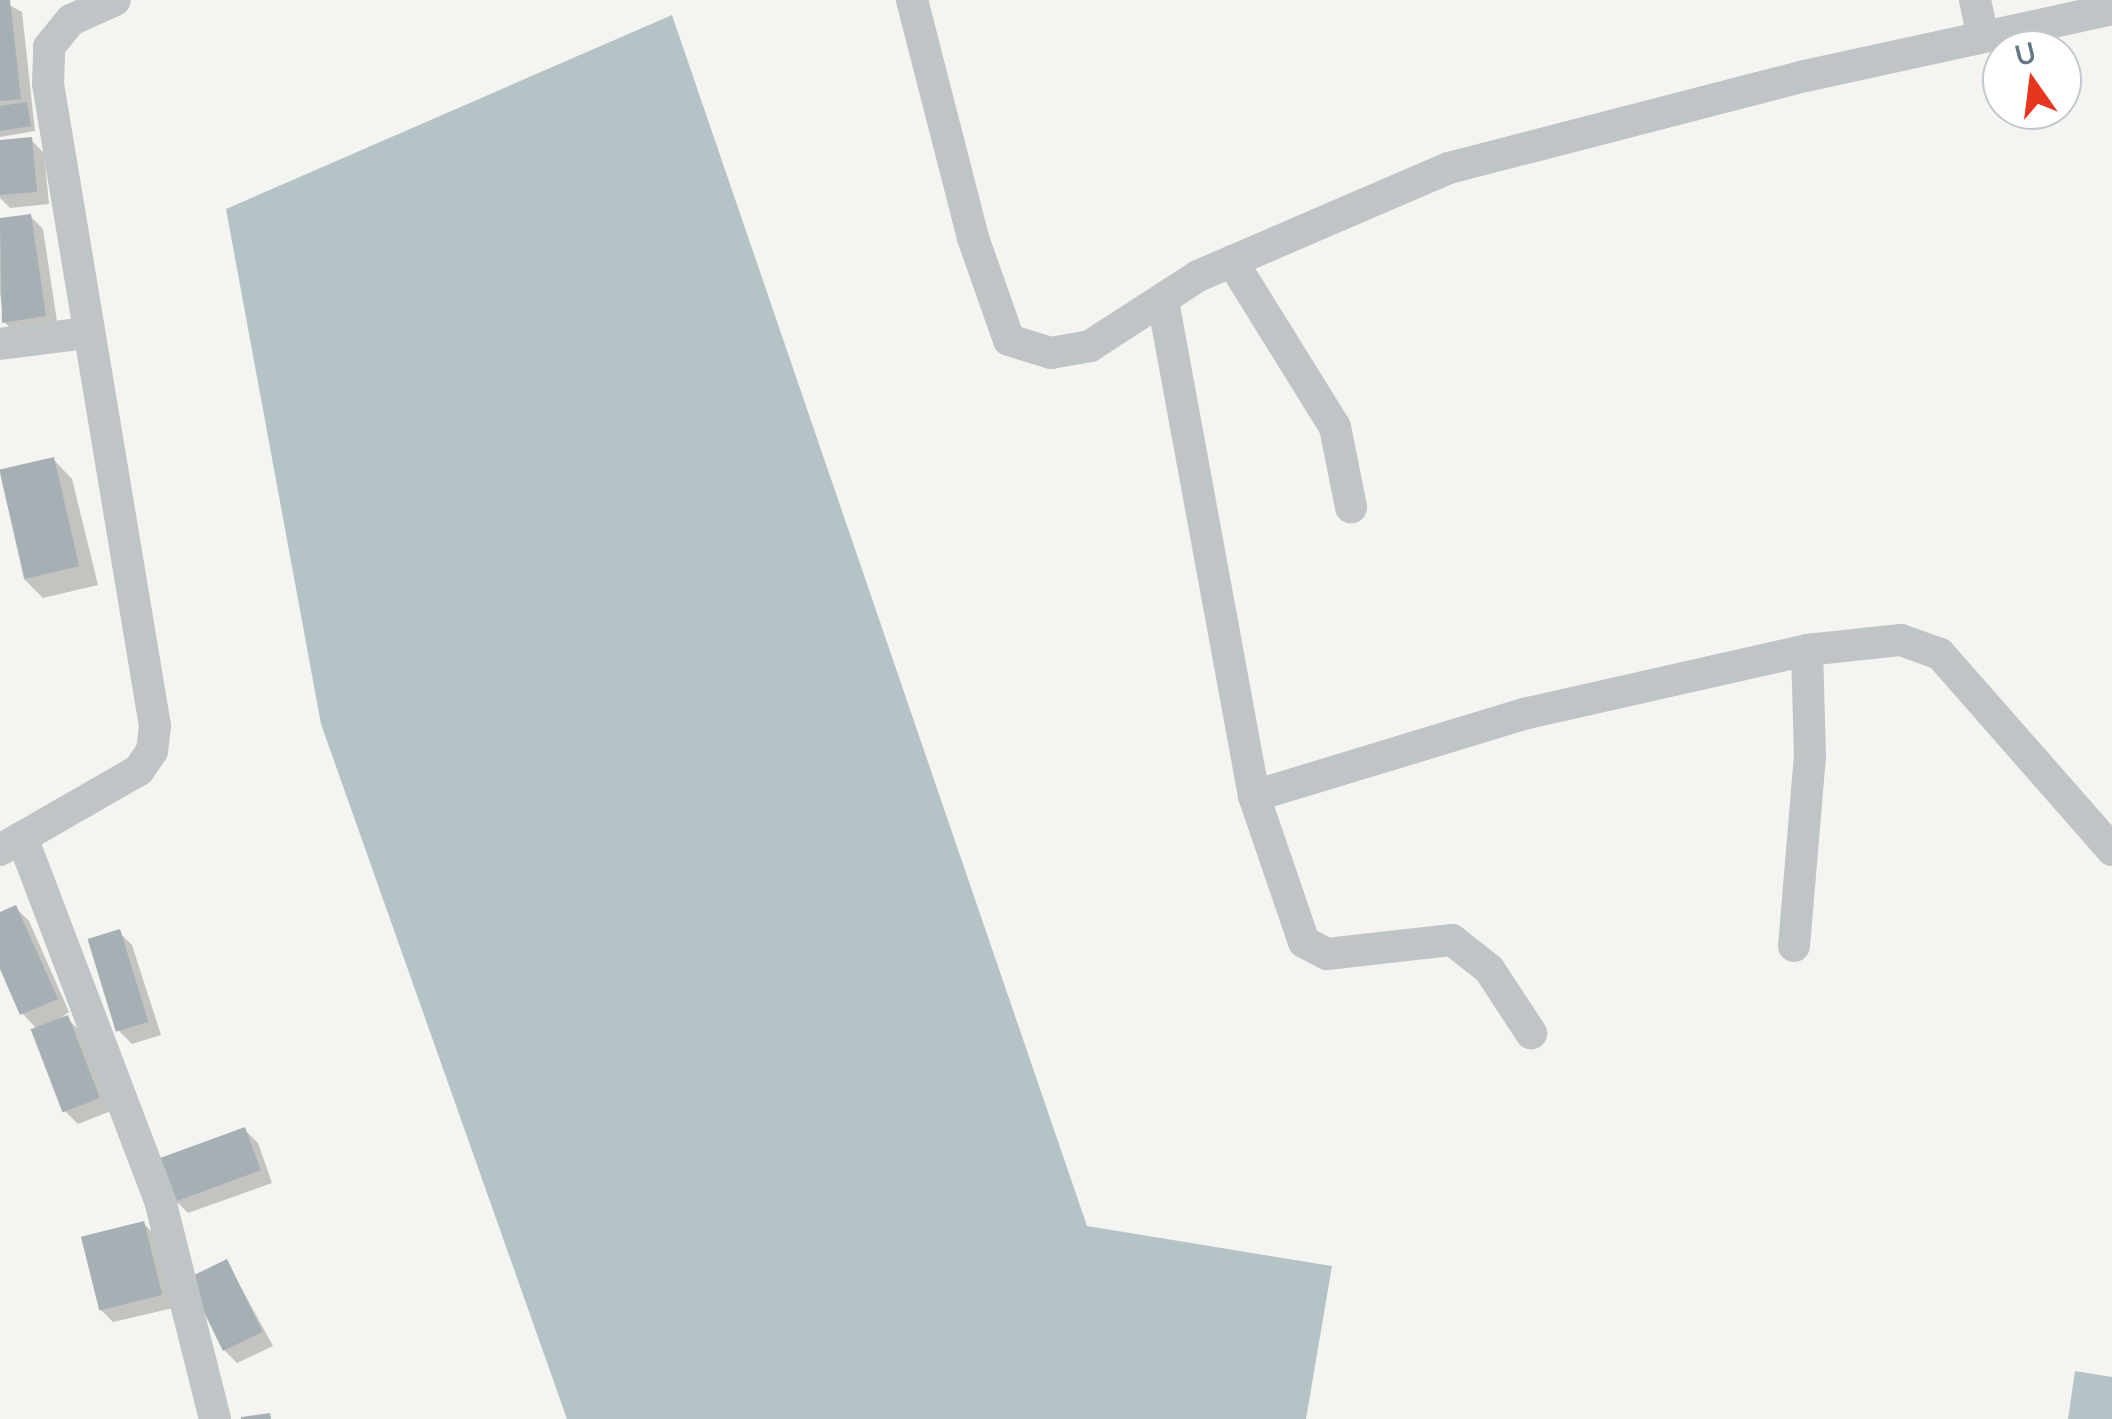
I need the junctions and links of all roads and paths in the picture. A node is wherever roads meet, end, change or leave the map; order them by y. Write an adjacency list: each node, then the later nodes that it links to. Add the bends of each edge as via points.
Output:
1 (115, 0): 5 (street)
2 (912, 0): 10 (street, via 973,238 1009,340 1051,354 1090,346)
3 (1975, 0): 7 (street)
4 (2112, 9): 6 (street)
5 (68, 10): 11 (street, via 49,47 48,84)
6 (2015, 30)
7 (1982, 32)
8 (1982, 37): 9 (street, via 1449,168)
9 (1232, 261): 10 (street); 13 (street, via 1334,427)
10 (1162, 301): 15 (street)
11 (88, 333): 12 (street); 16 (street, via 155,726 152,751 139,770)
12 (0, 344)
13 (1351, 507)
14 (1806, 650): 15 (street, via 1528,713); 17 (street, via 1901,640 1940,654); 18 (street, via 1810,757)
15 (1254, 796): 19 (street, via 1312,951 1452,940 1489,969)
16 (12, 845): 20 (street, via 161,1204)
17 (2112, 850)
18 (1794, 946)
19 (1531, 1033)
20 (215, 1419)

